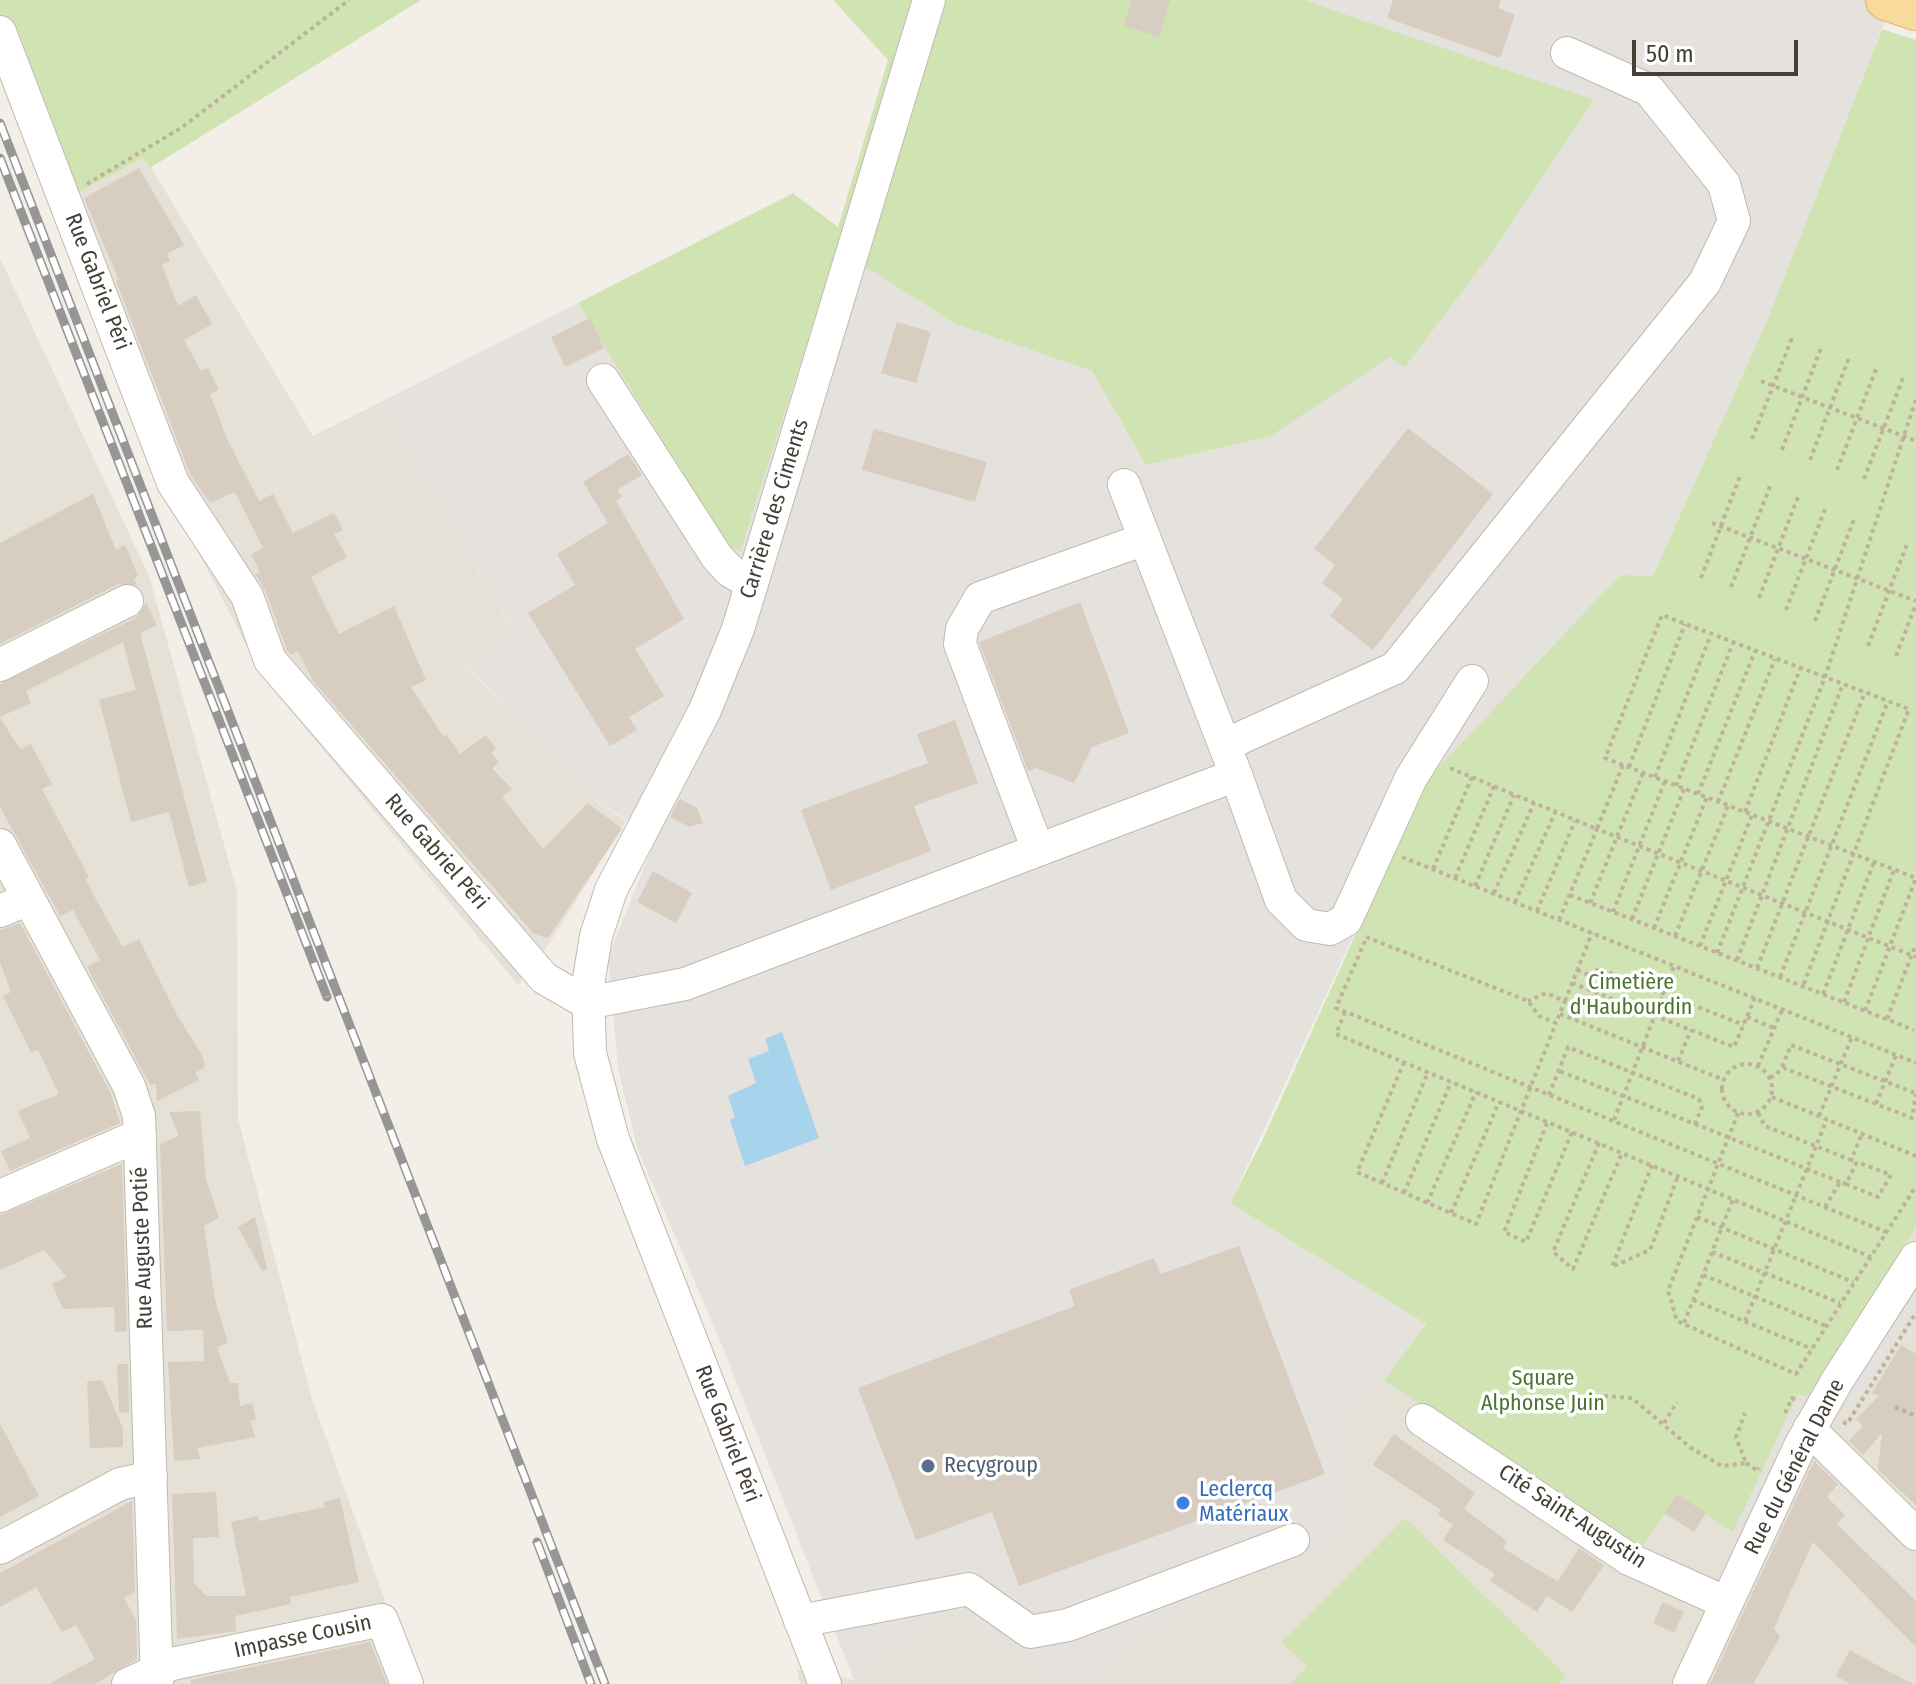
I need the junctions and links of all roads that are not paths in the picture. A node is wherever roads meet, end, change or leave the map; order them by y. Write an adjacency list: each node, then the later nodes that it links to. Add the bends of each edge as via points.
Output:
1 (929, 0): 9 (street, Carrière des Ciments)
2 (1886, 0): 3 (main road)
3 (1916, 10)
4 (0, 32): 18 (street, Rue Gabriel Péri, via 173,483 247,596 276,669 544,978)
5 (1567, 53): 13 (street, via 1649,90 1724,184 1734,221 1705,282 1395,668)
6 (603, 380): 9 (street, via 717,557)
7 (1124, 485): 8 (street)
8 (1145, 539): 13 (street); 16 (street, via 980,598 962,629 960,644)
9 (752, 584): 18 (street, Carrière des Ciments, via 718,683 611,890 592,954)
10 (127, 601): 11 (street)
11 (0, 665)
12 (1472, 681): 14 (street, via 1411,778 1346,920 1330,929 1306,925 1281,900)
13 (1225, 745): 14 (street)
14 (1236, 775): 16 (street)
15 (0, 845): 17 (street, Rue Auguste Potié)
16 (1038, 850): 18 (street, via 685,984)
17 (14, 905): 19 (street, Rue Auguste Potié, via 136,1101)
18 (587, 1003): 29 (street, Rue Gabriel Péri, via 590,1053 613,1139)
19 (140, 1135): 20 (street); 24 (street, Rue Auguste Potié)
20 (0, 1196)
21 (1916, 1258): 23 (street, Rue du Général Dame)
22 (1422, 1420): 28 (street, Cité Saint-Augustin, via 1629,1559)
23 (1809, 1429): 25 (street); 28 (street, Rue du Général Dame)
24 (151, 1477): 27 (street, via 120,1484); 30 (street, Rue Auguste Potié)
25 (1916, 1534)
26 (1293, 1540): 29 (street, via 1068,1625 1030,1632 969,1589)
27 (0, 1548)
28 (1727, 1603): 34 (street, Rue du Général Dame)
29 (800, 1621): 33 (street, Rue Gabriel Péri)
30 (157, 1676): 31 (street, Impasse Cousin); 32 (street, Impasse Cousin, via 382,1620)
31 (128, 1684)
32 (407, 1684)
33 (825, 1684)
34 (1689, 1684)

